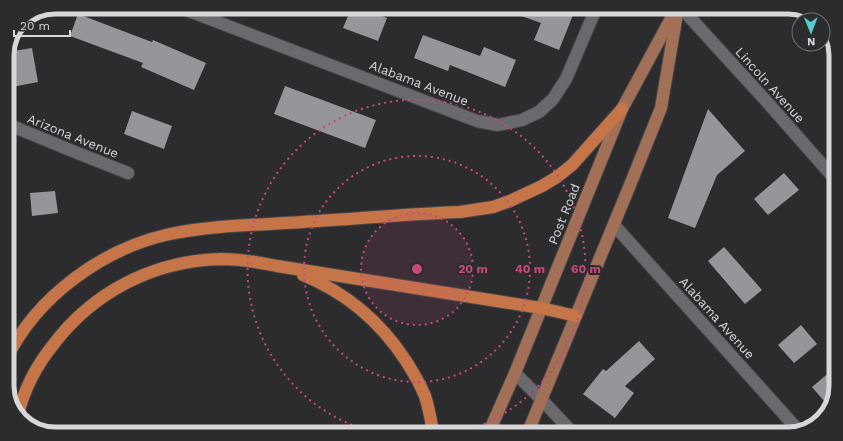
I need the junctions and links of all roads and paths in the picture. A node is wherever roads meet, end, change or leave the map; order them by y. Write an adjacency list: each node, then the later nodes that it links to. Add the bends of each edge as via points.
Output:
1 (196, 14): 2 (street, Alabama Avenue, via 478,121 498,125 522,120 539,112 552,99 566,79)
2 (594, 14)
3 (674, 14): 6 (main road, Post Road)
4 (676, 14): 10 (main road, Post Road, via 661,108)
5 (687, 14): 8 (street, Lincoln Avenue)
6 (622, 110): 12 (main road, Post Road); 14 (highway, via 578,160 557,177 526,194 494,207 460,212 205,229 170,234 121,250 79,275 53,296 31,320)
7 (14, 127): 9 (street, Arizona Avenue)
8 (829, 172)
9 (128, 173)
10 (614, 225): 13 (main road, Post Road); 22 (street, Alabama Avenue)
11 (277, 266): 12 (highway); 17 (highway, via 220,259 179,264 140,276 106,293 63,331 40,361); 18 (highway, via 318,281 339,293 374,321 389,337 415,375 425,395)
12 (541, 308): 13 (highway); 15 (main road, Post Road)
13 (576, 316): 16 (main road, Post Road)
14 (14, 346)
15 (515, 372): 16 (street); 19 (main road, Post Road)
16 (542, 400): 20 (main road, Post Road); 21 (street)
17 (20, 408)
18 (432, 427)
19 (491, 427)
20 (530, 427)
21 (568, 427)
22 (795, 427)

